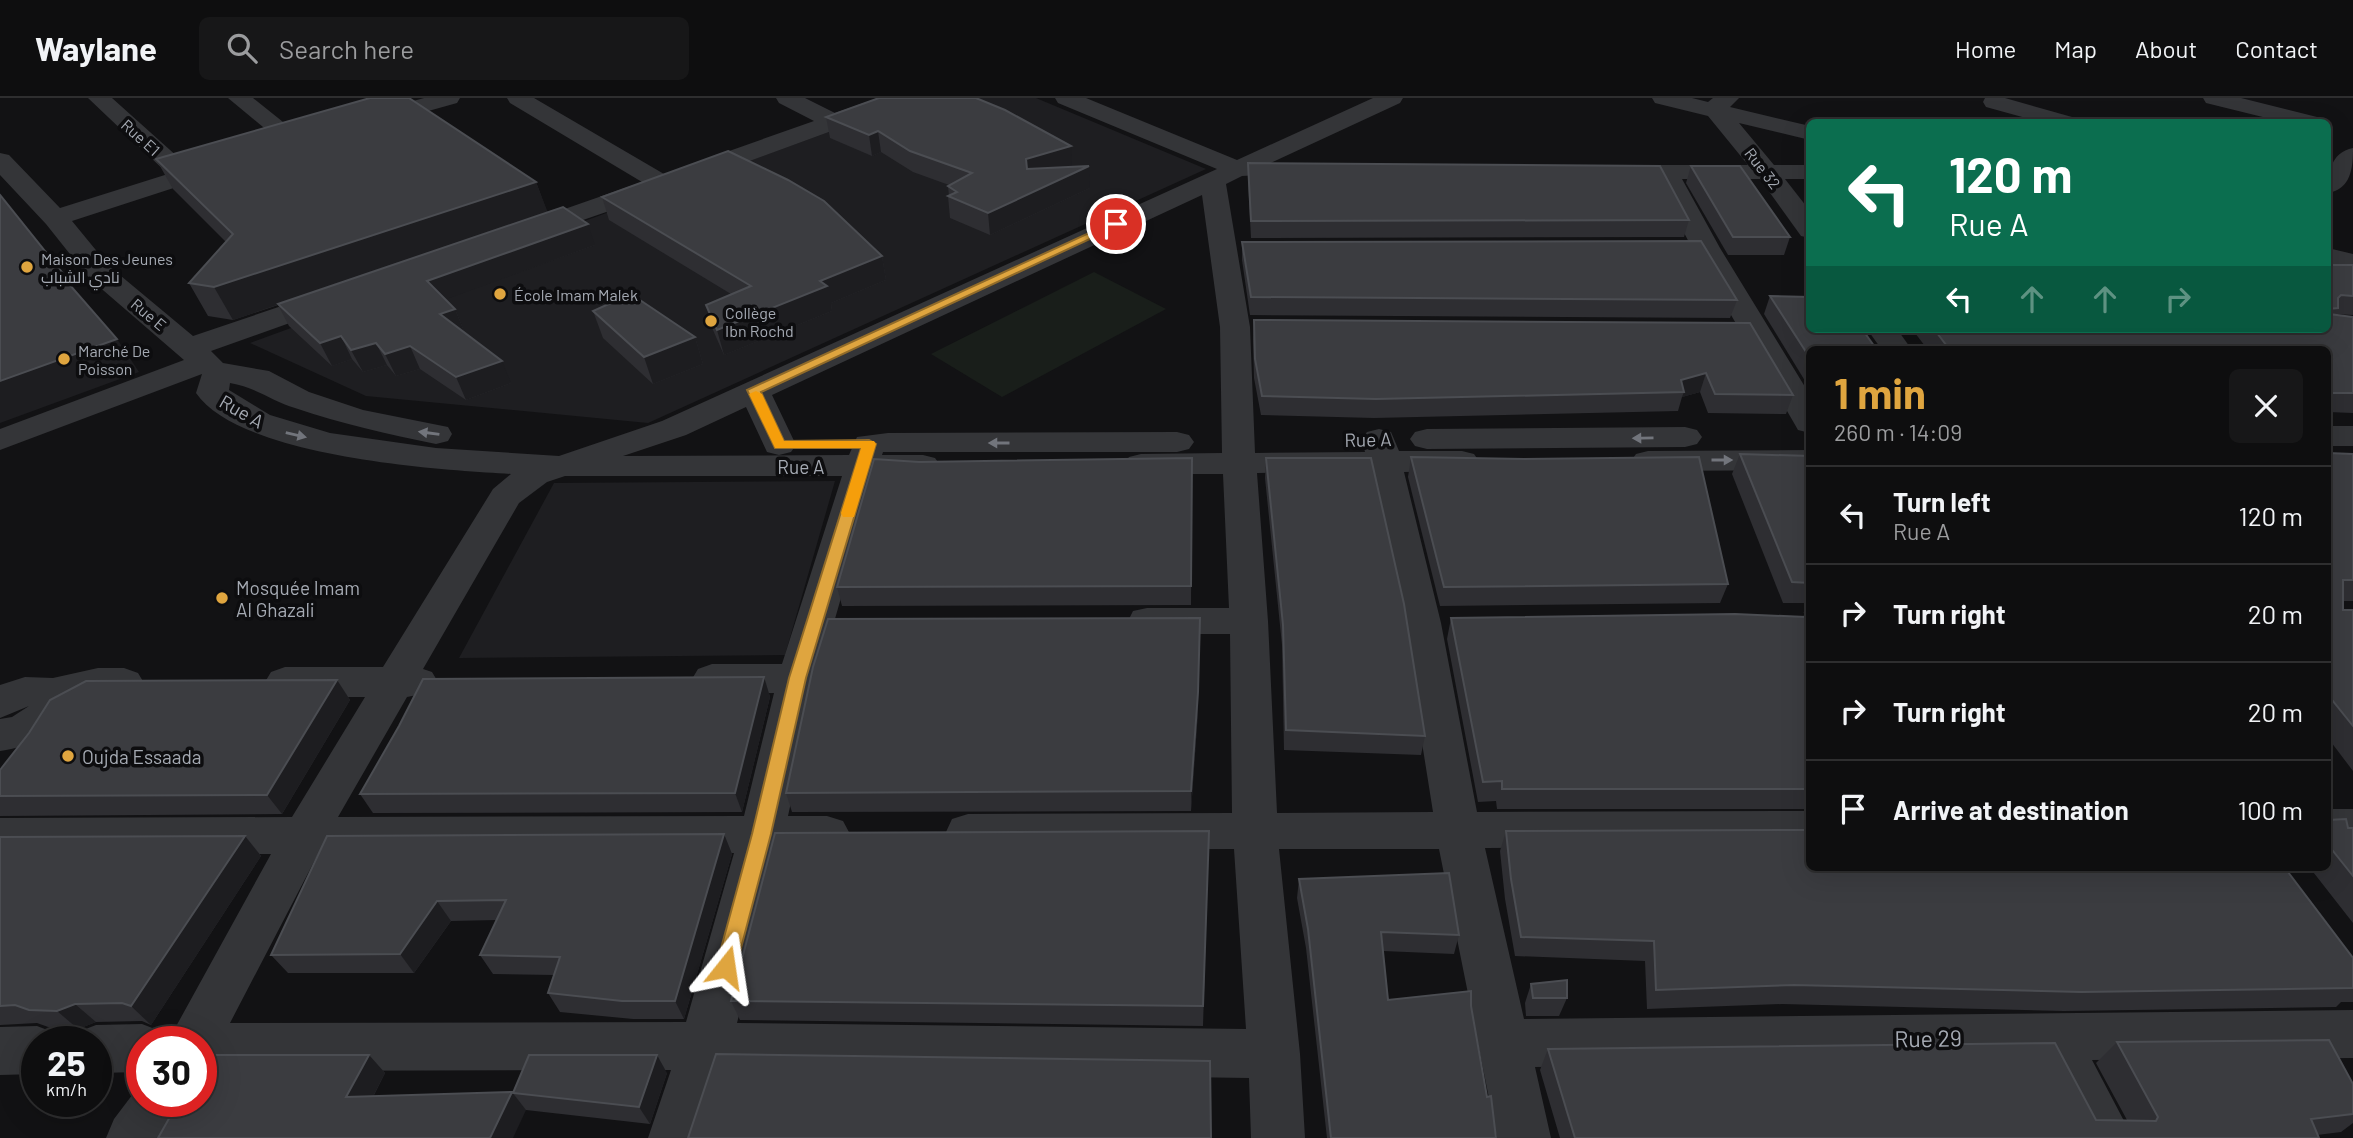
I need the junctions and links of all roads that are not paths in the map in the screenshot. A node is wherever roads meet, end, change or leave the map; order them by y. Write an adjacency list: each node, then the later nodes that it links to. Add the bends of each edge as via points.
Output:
1 (99, 98): 33 (street, Rue E1)
2 (239, 98): 22 (street)
3 (373, 98): 15 (street)
4 (449, 98): 15 (street)
5 (553, 98): 12 (street)
6 (786, 98): 18 (street)
7 (900, 98): 18 (street)
8 (1066, 98): 32 (street)
9 (1392, 98): 32 (street)
10 (1663, 98): 13 (street)
11 (2214, 98): 17 (street)
12 (524, 102): 35 (street)
13 (1721, 103): 20 (street); 30 (street, Rue 32)
14 (1990, 105): 16 (street)
15 (394, 114): 19 (street)
16 (2051, 119)
17 (2297, 119)
18 (835, 122): 35 (street)
19 (345, 128)
20 (1806, 132)
21 (321, 135): 22 (street)
22 (296, 142): 23 (street)
23 (271, 150)
24 (2353, 155): 34 (street)
25 (246, 157): 33 (street)
26 (0, 160): 36 (street, Rue E)
27 (1285, 172): 32 (street)
28 (1583, 172): 29 (street)
29 (1665, 172): 30 (street); 45 (street, via 1692,248 1742,330)
30 (1767, 172): 31 (street); 38 (street, Rue 32)
31 (1806, 172)
32 (1224, 174): 44 (street); 53 (street, via 1249,327)
33 (184, 175): 36 (street)
34 (2331, 182)
35 (664, 184): 39 (street)
36 (48, 210): 37 (street); 43 (street, Rue E, via 99,272)
37 (10, 212)
38 (1806, 225)
39 (506, 239)
40 (2331, 257): 41 (street)
41 (2353, 263)
42 (361, 289): 43 (street)
43 (204, 361): 49 (street); 51 (street, Rue A, one-way to 43, via 426,433 317,406 257,378); 58 (street, Rue A, one-way to 58, via 212,393 275,430 426,458)
44 (754, 390): 50 (street); 51 (street)
45 (1806, 418)
46 (1806, 436): 52 (street, Rue A, one-way to 52)
47 (2331, 436): 48 (street)
48 (2353, 436)
49 (0, 440)
50 (779, 445): 51 (street, Rue A); 54 (street, Rue A)
51 (625, 447): 58 (street)
52 (1382, 450): 53 (street, Rue A); 57 (street, Rue A, one-way to 57); 74 (street, via 1443,622)
53 (1239, 452): 54 (street, Rue A); 60 (street)
54 (866, 455): 58 (street, Rue A); 62 (street)
55 (2331, 459): 56 (street)
56 (2353, 459)
57 (1806, 460)
58 (558, 467): 67 (street, via 535,475 505,498)
59 (1109, 621): 60 (street)
60 (1249, 621): 73 (street)
61 (858, 622): 62 (street)
62 (816, 623): 63 (street)
63 (798, 678): 64 (street); 79 (street)
64 (673, 680)
65 (246, 681): 67 (street)
66 (156, 682): 69 (street, via 98,683 53,693 52,710 42,720)
67 (396, 682): 68 (street); 78 (street)
68 (452, 682)
69 (9, 722): 70 (street)
70 (0, 768)
71 (2331, 827): 72 (street)
72 (2353, 827)
73 (1255, 829): 74 (street); 77 (street); 89 (street)
74 (1458, 829): 75 (street); 84 (street)
75 (1806, 829)
76 (871, 833): 79 (street)
77 (926, 833)
78 (305, 834): 79 (street); 80 (street); 81 (street)
79 (762, 834): 85 (street)
80 (0, 836)
81 (202, 1026)
82 (2353, 1034): 83 (street, Rue 29)
83 (2051, 1036): 84 (street, Rue 29); 95 (street)
84 (1504, 1043): 94 (street)
85 (705, 1046): 86 (street); 89 (street); 92 (street)
86 (217, 1047)
87 (21, 1050): 88 (street)
88 (0, 1051)
89 (1274, 1054): 93 (street)
90 (147, 1117): 91 (street)
91 (133, 1138)
92 (675, 1138)
93 (1278, 1138)
94 (1524, 1138)
95 (2106, 1138)

